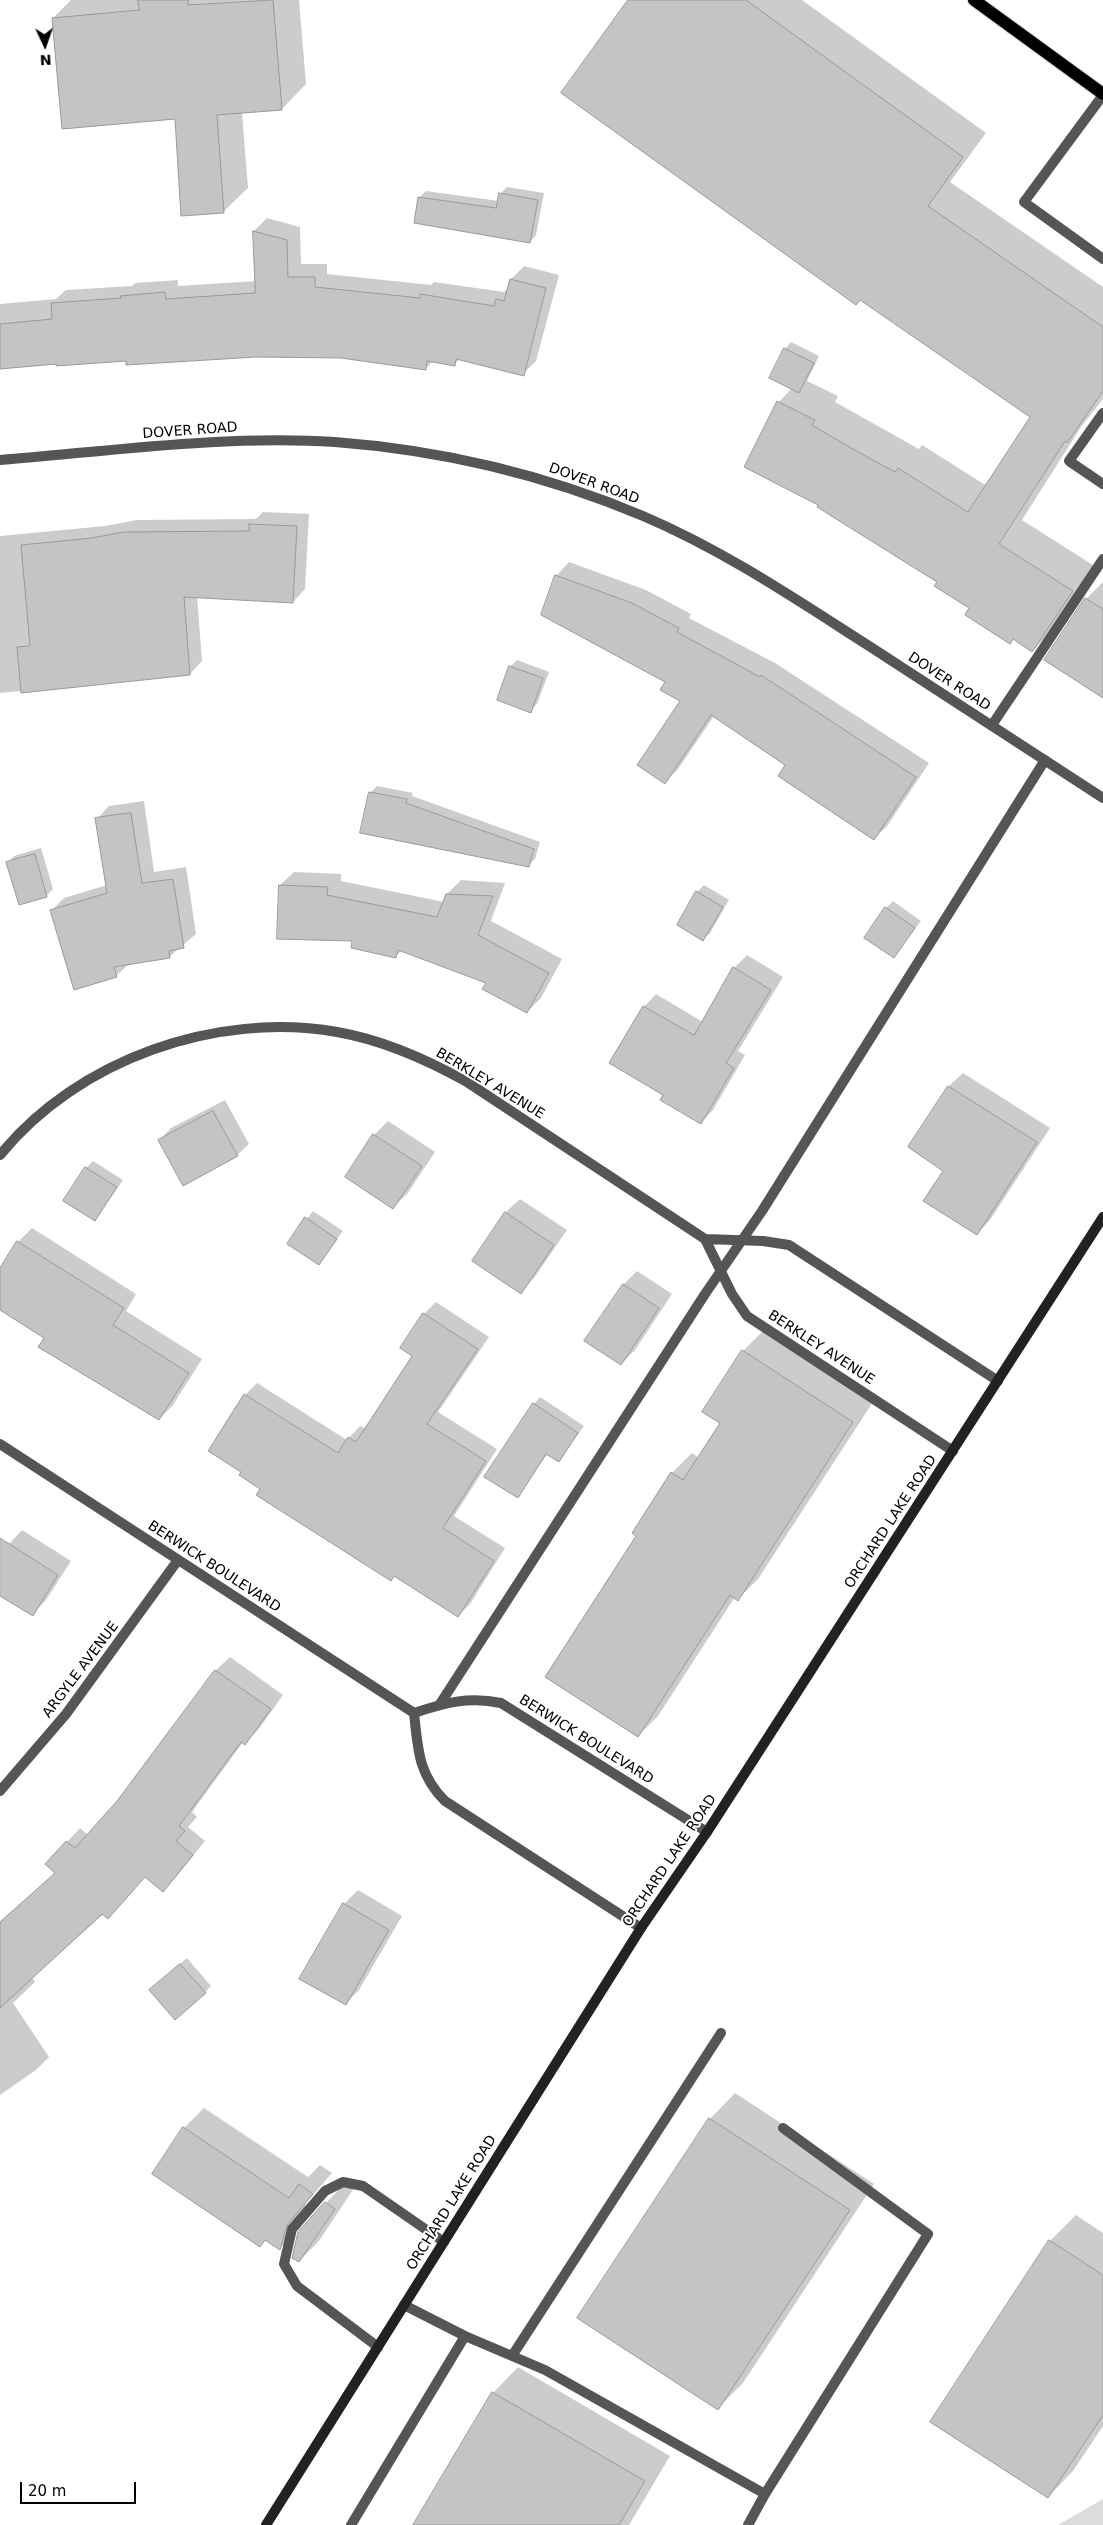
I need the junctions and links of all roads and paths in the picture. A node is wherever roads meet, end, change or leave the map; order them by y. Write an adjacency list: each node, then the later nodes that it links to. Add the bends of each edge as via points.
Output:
1 (974, 0): 2 (main road)
2 (1102, 90): 3 (street, via 1024,202)
3 (1103, 259)
4 (1103, 413): 6 (street, via 1069,461)
5 (0, 460): 8 (street, DOVER ROAD, via 211,442 280,440 391,448 486,465 546,480 644,516 735,561)
6 (1103, 484)
7 (1103, 559): 8 (street)
8 (992, 725): 9 (street, DOVER ROAD)
9 (1045, 760): 10 (street, DOVER ROAD); 14 (street)
10 (1103, 798)
11 (0, 1155): 13 (street, BERKLEY AVENUE, via 51,1106 82,1084 151,1050 250,1028 316,1030 371,1040 437,1065)
12 (1103, 1218): 16 (main road, ORCHARD LAKE ROAD)
13 (705, 1239): 14 (street); 15 (street, BERKLEY AVENUE)
14 (742, 1240): 15 (street); 16 (street, via 789,1245)
15 (720, 1271): 18 (street, BERKLEY AVENUE, via 747,1316); 20 (street)
16 (998, 1381): 18 (main road, ORCHARD LAKE ROAD)
17 (0, 1444): 19 (street, BERWICK BOULEVARD)
18 (953, 1450): 23 (main road, ORCHARD LAKE ROAD)
19 (178, 1560): 21 (street, BERWICK BOULEVARD); 22 (street, ARGYLE AVENUE, via 66,1714)
20 (440, 1704): 21 (street, BERWICK BOULEVARD); 23 (street, BERWICK BOULEVARD, via 462,1699 501,1703)
21 (414, 1713): 24 (street, via 424,1774 445,1801)
22 (0, 1791)
23 (707, 1832): 24 (main road, ORCHARD LAKE ROAD)
24 (641, 1928): 27 (main road, ORCHARD LAKE ROAD)
25 (721, 2033): 31 (street)
26 (784, 2128): 32 (street, via 928,2234)
27 (444, 2242): 28 (main road, ORCHARD LAKE ROAD); 30 (street, via 363,2186 343,2182 325,2191 292,2229 284,2264 297,2286)
28 (404, 2305): 29 (street); 30 (main road, ORCHARD LAKE ROAD)
29 (465, 2336): 31 (street); 34 (street)
30 (378, 2347): 33 (main road, ORCHARD LAKE ROAD)
31 (512, 2356): 32 (street, via 545,2370)
32 (765, 2494): 35 (street)
33 (266, 2525)
34 (351, 2525)
35 (748, 2525)

